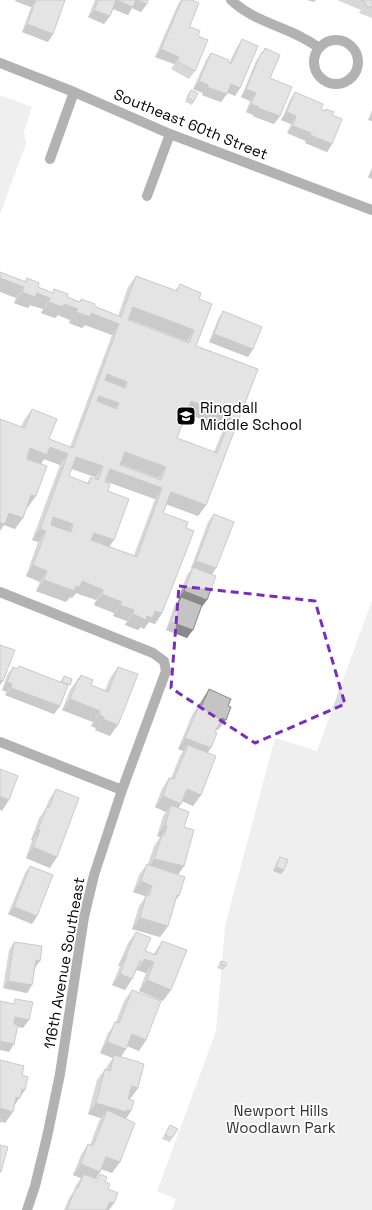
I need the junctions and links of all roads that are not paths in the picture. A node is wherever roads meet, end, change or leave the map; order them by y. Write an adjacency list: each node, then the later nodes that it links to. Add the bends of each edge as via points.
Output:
1 (231, 0): 2 (street, via 253,16)
2 (319, 48): 2 (street, via 314,63 319,77 333,84 348,81 353,76 357,69 357,54 346,42 332,40)
3 (0, 63): 4 (street, Southeast 60th Street)
4 (74, 92): 5 (street, Southeast 60th Street); 6 (street)
5 (170, 134): 7 (street); 8 (street, Southeast 60th Street)
6 (50, 159)
7 (147, 196)
8 (372, 210)
9 (0, 592): 11 (street, 116th Avenue Southeast, via 153,653 164,661 166,671)
10 (0, 742): 11 (street)
11 (122, 790): 12 (street, 116th Avenue Southeast, via 94,875 84,917 60,1074 47,1137)
12 (27, 1210)

